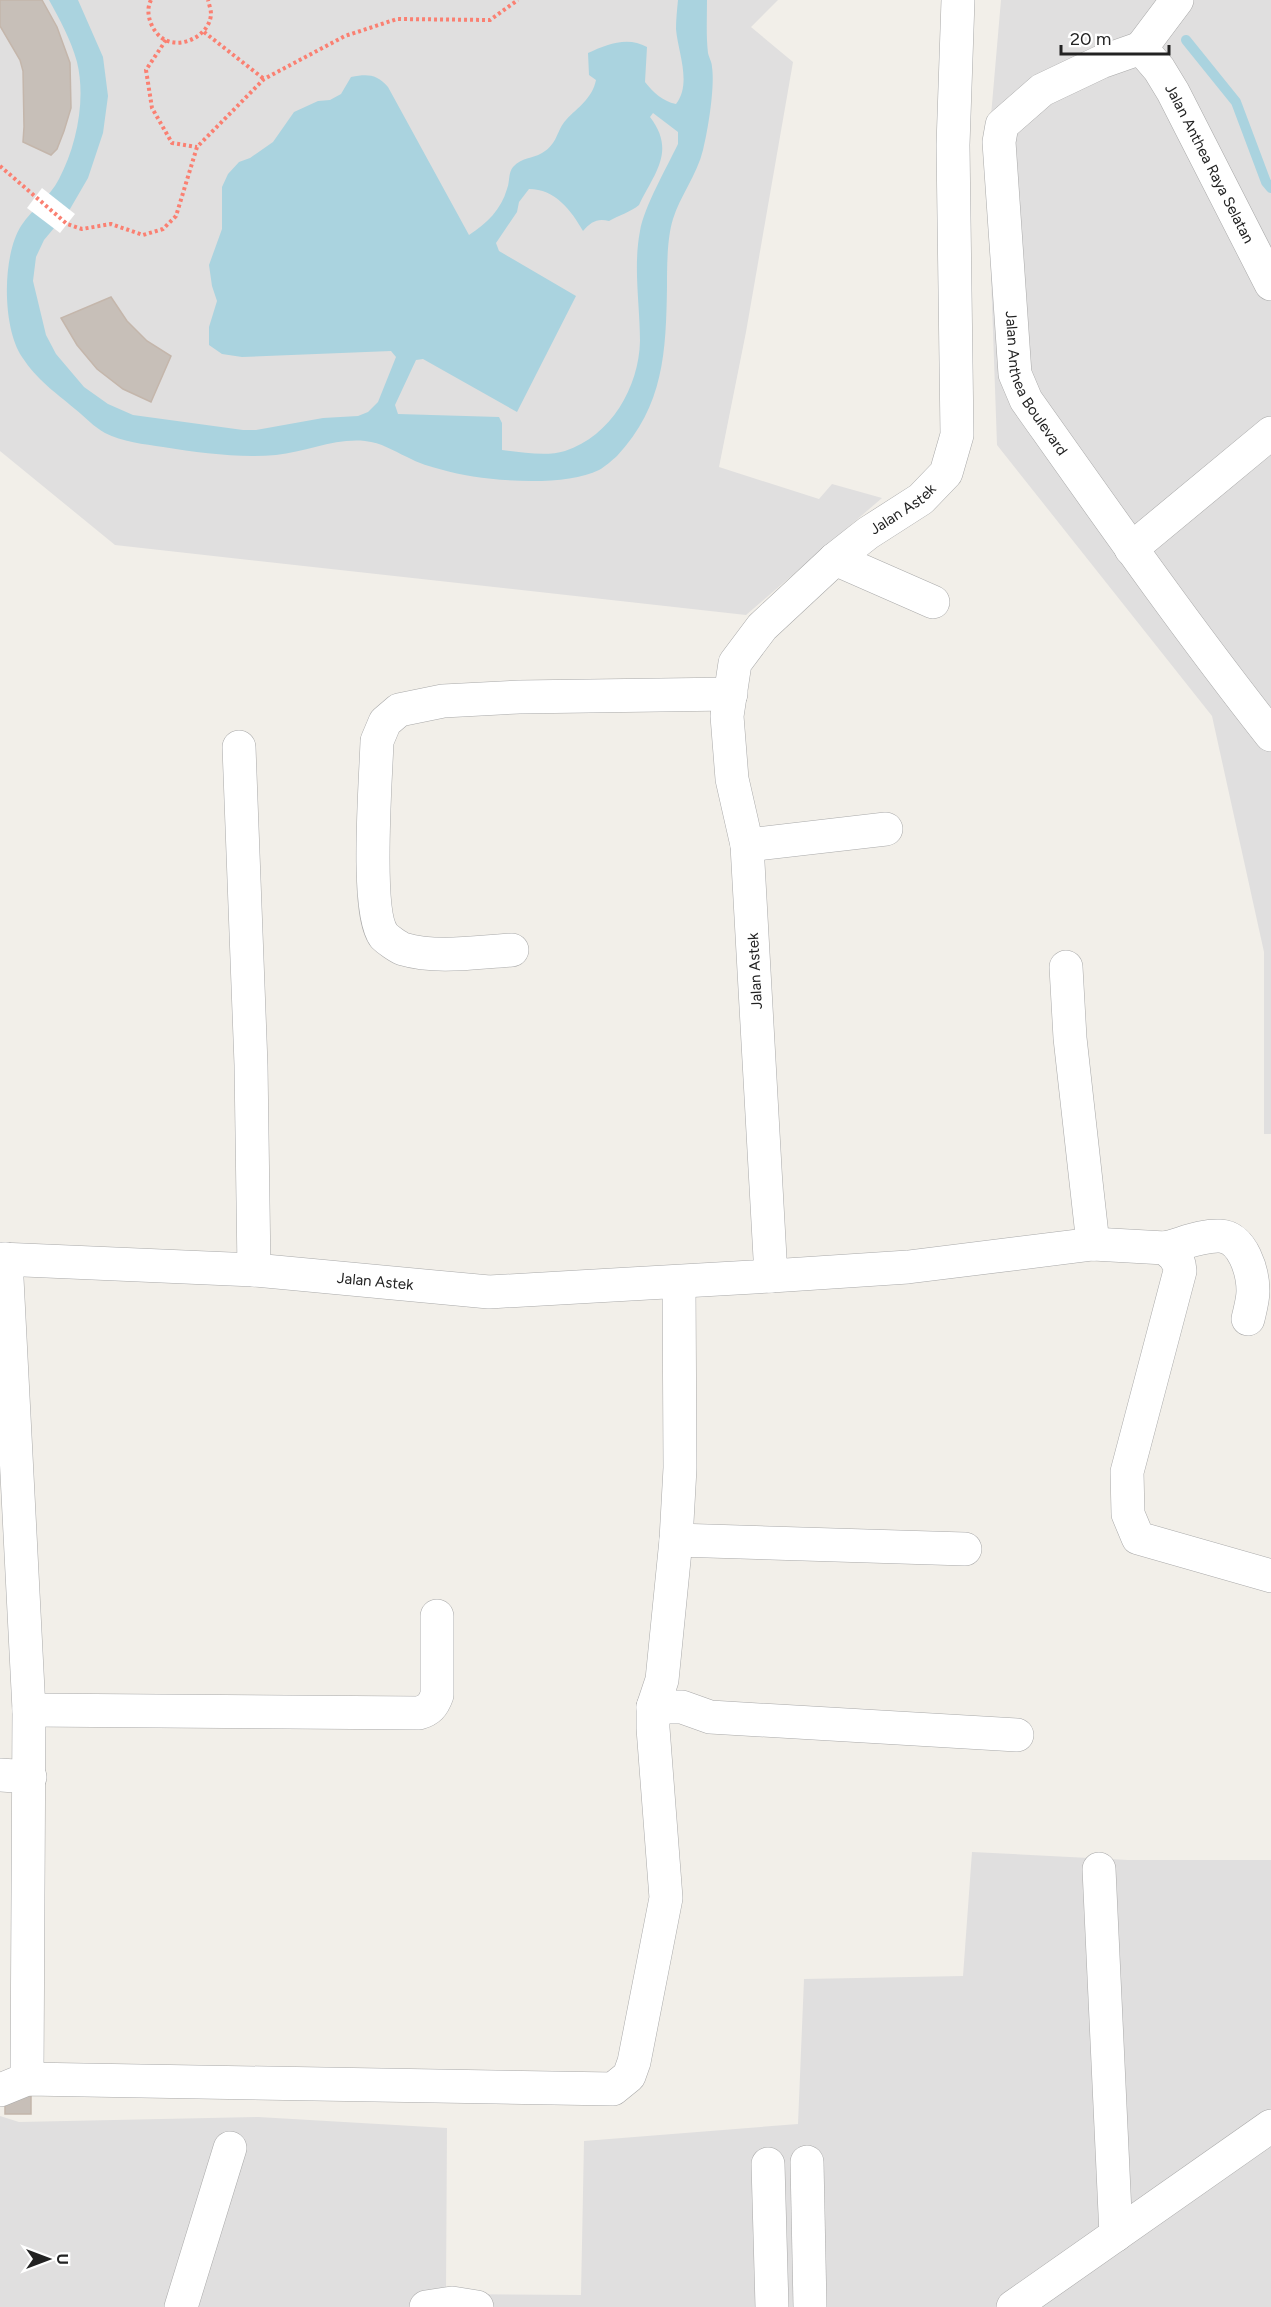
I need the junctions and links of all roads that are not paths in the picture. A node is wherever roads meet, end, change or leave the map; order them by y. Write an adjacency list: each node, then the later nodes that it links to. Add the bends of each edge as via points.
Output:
1 (958, 0): 7 (street, Jalan Astek, via 953,145 957,435 945,473 921,499)
2 (1177, 0): 3 (street)
3 (1149, 37): 4 (street, Jalan Anthea Raya Selatan, via 1159,69); 6 (street, Jalan Anthea Boulevard, via 1042,90 1002,125 999,142 1015,374 1026,400)
4 (1271, 284)
5 (1271, 433): 6 (street)
6 (1131, 549): 10 (street, Jalan Anthea Boulevard)
7 (835, 559): 8 (street); 9 (street, Jalan Astek, via 762,627 735,663)
8 (933, 602)
9 (731, 694): 13 (street, Jalan Astek, via 727,716 732,779); 14 (street, via 443,701 399,710 385,722 378,741 373,876 375,906 384,935 401,948 436,954)
10 (1271, 735)
11 (239, 747): 19 (street)
12 (886, 829): 13 (street)
13 (747, 845): 20 (street, Jalan Astek)
14 (512, 950)
15 (1066, 967): 16 (street)
16 (1093, 1244): 17 (street); 20 (street, via 908,1267)
17 (1165, 1248): 22 (street, via 1211,1237 1233,1240 1251,1275 1253,1292); 25 (street, via 1174,1256 1180,1271 1128,1472 1128,1514 1138,1538)
18 (3, 1259): 19 (street, Jalan Astek); 28 (street)
19 (254, 1270): 21 (street, Jalan Astek, via 489,1292)
20 (771, 1276): 21 (street, Jalan Astek)
21 (679, 1282): 23 (street, via 680,1468)
22 (1248, 1319)
23 (676, 1540): 24 (street); 27 (street, via 662,1680)
24 (965, 1549)
25 (1271, 1576)
26 (437, 1616): 28 (street, via 437,1695 427,1711 419,1713)
27 (653, 1707): 29 (street, via 682,1707 710,1717); 32 (street, via 666,1898 634,2062 629,2076 613,2089)
28 (29, 1710): 30 (street)
29 (1017, 1735)
30 (15, 1776): 32 (street)
31 (1099, 1869): 37 (street)
32 (14, 2084)
33 (1271, 2126): 37 (street)
34 (230, 2148): 38 (street)
35 (807, 2163): 42 (street)
36 (768, 2164): 41 (street)
37 (1116, 2235): 43 (street)
38 (181, 2307)
39 (426, 2307): 40 (street, via 452,2303)
40 (477, 2307)
41 (772, 2307)
42 (810, 2307)
43 (1013, 2307)

